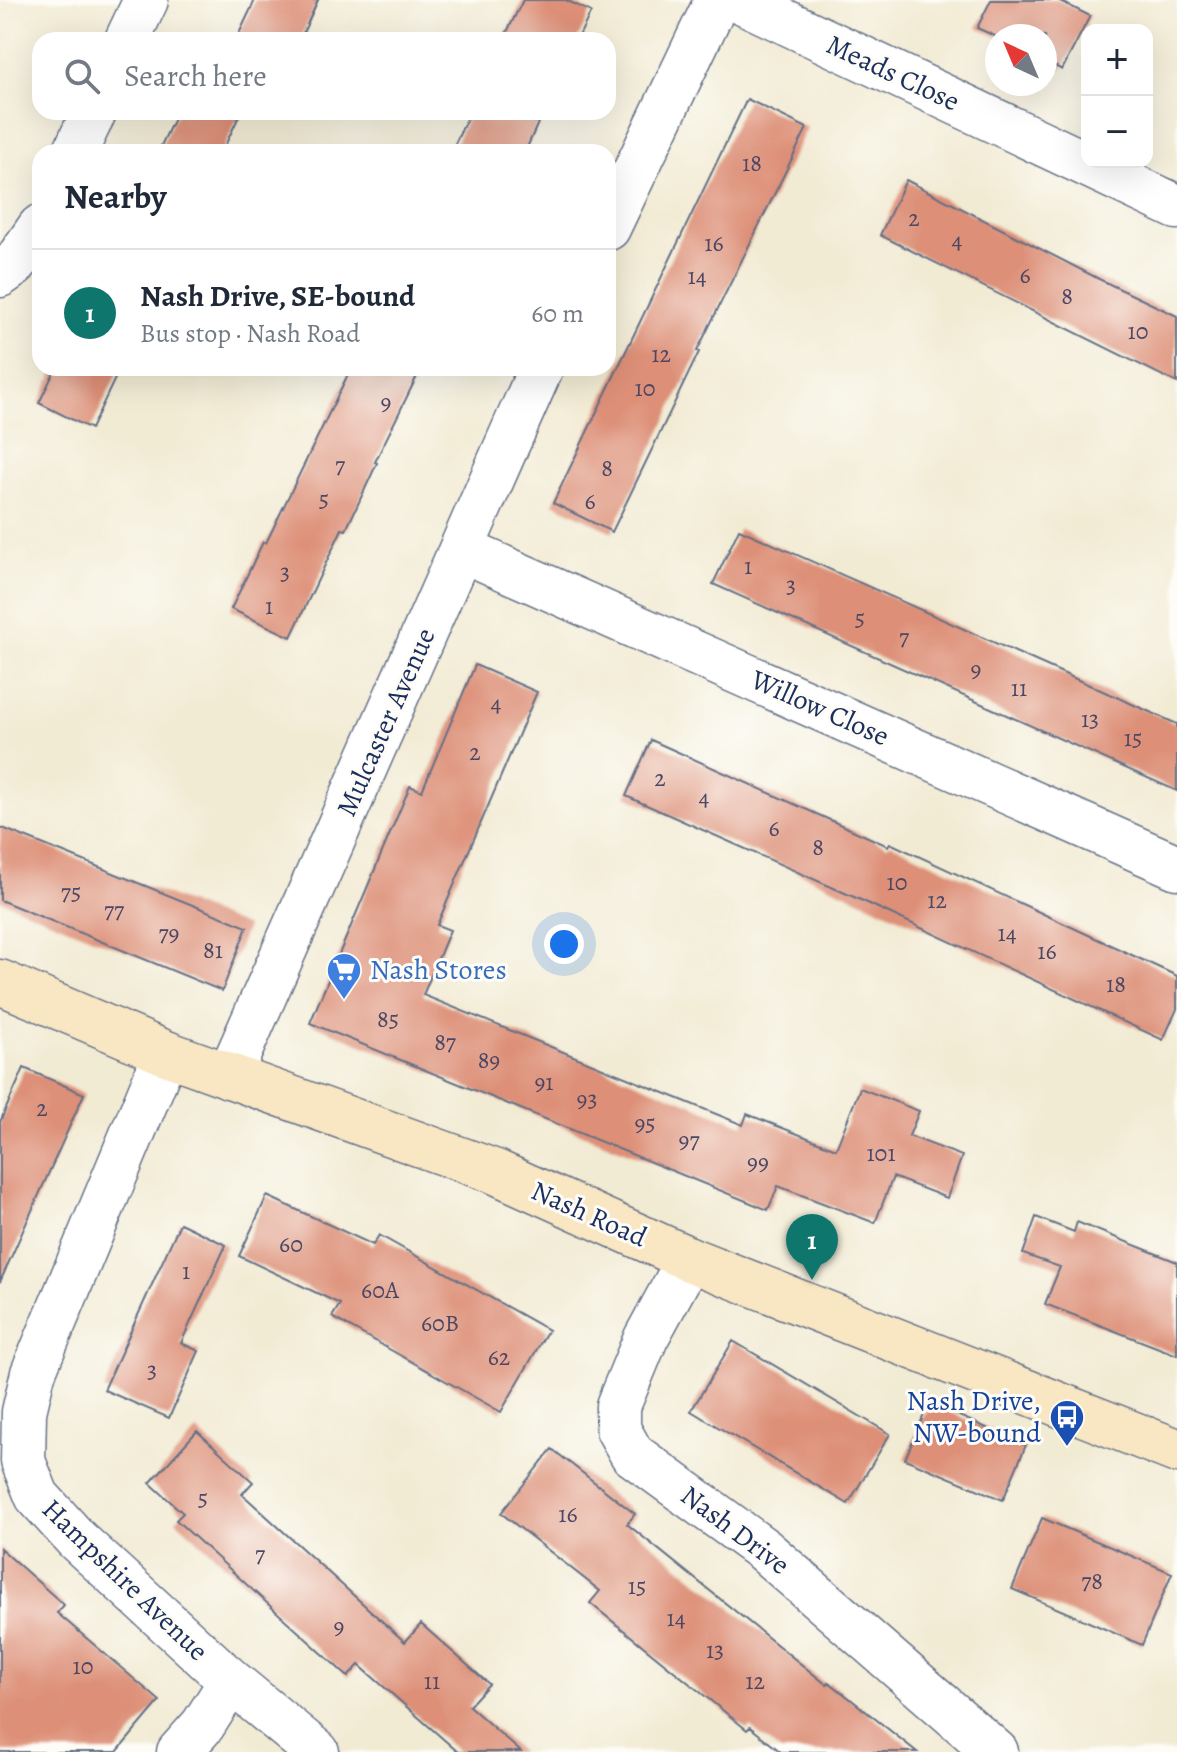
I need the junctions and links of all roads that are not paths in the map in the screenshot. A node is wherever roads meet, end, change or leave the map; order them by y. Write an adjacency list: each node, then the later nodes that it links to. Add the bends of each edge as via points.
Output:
1 (146, 0): 4 (street)
2 (717, 0): 8 (street)
3 (739, 0): 7 (street, Meads Close)
4 (131, 32)
5 (90, 120): 6 (street)
6 (79, 144)
7 (1177, 207)
8 (616, 211)
9 (32, 239): 10 (street)
10 (0, 275)
11 (538, 376): 12 (street, Mulcaster Avenue)
12 (463, 550): 13 (street, Willow Close); 16 (street, Mulcaster Avenue)
13 (1177, 867)
14 (0, 982): 15 (street, Nash Road)
15 (166, 1053): 16 (street, Nash Road); 19 (street, Hampshire Avenue, via 33,1373)
16 (229, 1076): 17 (street, Nash Road, via 496,1172)
17 (689, 1259): 18 (street, Nash Road); 23 (street, Nash Drive, via 646,1338 618,1406 618,1429 632,1454 776,1560)
18 (1177, 1451)
19 (12, 1464): 20 (street, Hampshire Avenue, via 77,1540)
20 (231, 1681): 21 (street); 22 (street, Hampshire Avenue)
21 (179, 1752)
22 (317, 1752)
23 (996, 1752)

